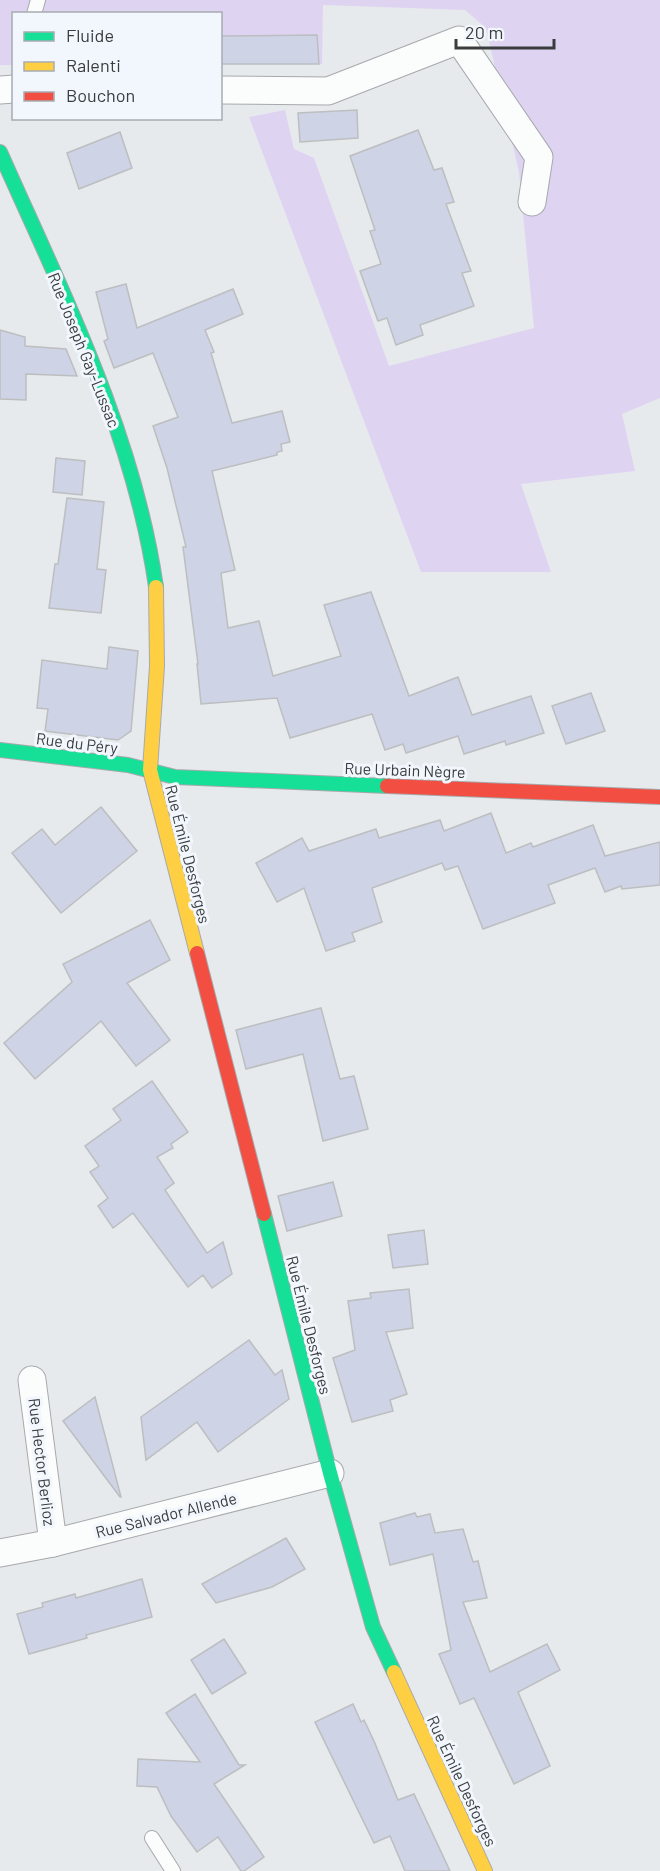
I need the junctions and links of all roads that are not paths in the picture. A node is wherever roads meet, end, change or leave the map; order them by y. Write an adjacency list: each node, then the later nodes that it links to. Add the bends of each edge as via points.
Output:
1 (222, 90): 3 (street, via 328,91 459,40 538,156)
2 (0, 152): 5 (street, Rue Joseph Gay-Lussac, via 111,406 136,492 152,562 159,649)
3 (532, 202)
4 (0, 750): 5 (street, Rue du Péry)
5 (150, 770): 6 (street, Rue Urbain Nègre, via 175,777); 8 (street, Rue Émile Desforges)
6 (660, 797)
7 (32, 1380): 9 (street, Rue Hector Berlioz)
8 (330, 1473): 9 (street, Rue Salvador Allende); 13 (street, Rue Émile Desforges, via 373,1627)
9 (53, 1543): 10 (street, Rue Salvador Allende)
10 (0, 1553)
11 (152, 1838): 12 (lane)
12 (173, 1871)
13 (485, 1871)

